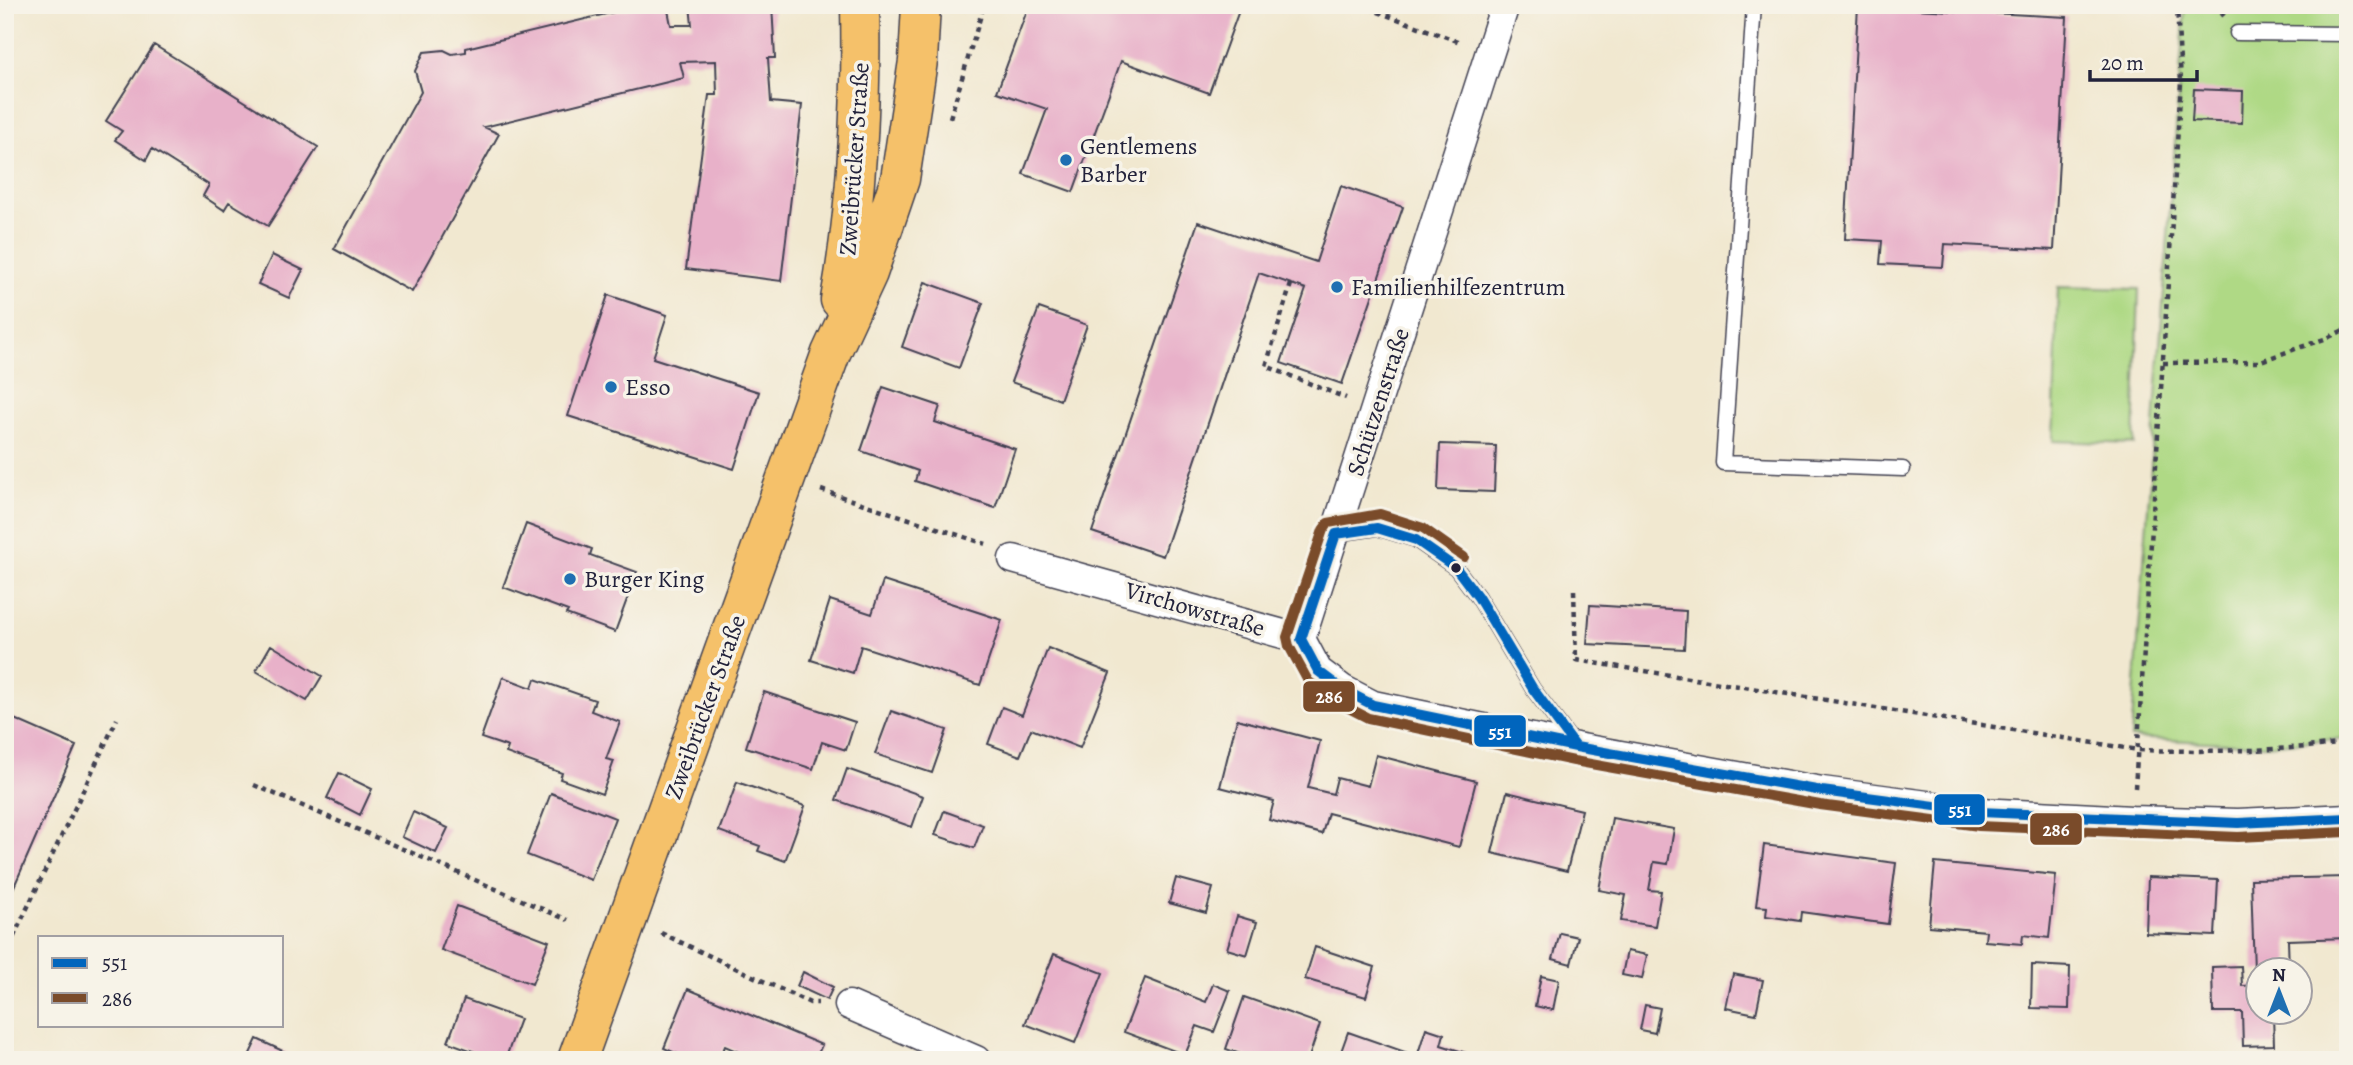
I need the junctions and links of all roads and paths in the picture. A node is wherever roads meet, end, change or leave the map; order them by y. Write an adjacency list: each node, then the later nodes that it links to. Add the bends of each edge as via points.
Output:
1 (860, 5): 14 (main road, Zweibrücker Straße, via 862,61 855,174)
2 (921, 5): 14 (main road, Zweibrücker Straße, via 918,61 900,179 868,273)
3 (984, 5): 11 (path)
4 (1359, 5): 10 (path)
5 (1505, 5): 10 (street, Schützenstraße)
6 (1754, 5): 17 (lane, via 1723,463)
7 (2177, 5): 15 (path, via 2181,82)
8 (2237, 33): 9 (lane)
9 (2348, 34)
10 (1491, 53): 16 (street, Schützenstraße)
11 (946, 131)
12 (1291, 284): 16 (path, via 1266,366)
13 (2348, 328): 15 (path, via 2258,362)
14 (831, 353): 18 (main road, Zweibrücker Straße)
15 (2163, 363): 26 (path)
16 (1376, 410): 19 (street, Schützenstraße)
17 (1903, 470)
18 (788, 478): 20 (path, via 996,548); 30 (main road, Zweibrücker Straße)
19 (1336, 534): 22 (street, Schützenstraße); 25 (lane, via 1377,528 1416,540 1456,568)
20 (1013, 559): 22 (street, Virchowstraße)
21 (1574, 590): 26 (path, via 1576,660)
22 (1301, 639): 25 (street, via 1318,671 1373,705)
23 (117, 719): 32 (path)
24 (2348, 743): 26 (path, via 2228,752)
25 (1576, 747): 29 (street, via 1822,791 1954,808)
26 (2138, 750): 29 (path)
27 (254, 785): 31 (path)
28 (2348, 818): 29 (street, via 2238,823)
29 (2132, 820)
30 (628, 918): 33 (path, via 810,1003); 34 (main road, Zweibrücker Straße)
31 (568, 920)
32 (5, 955)
33 (849, 1005): 35 (street)
34 (577, 1060)
35 (976, 1060)

